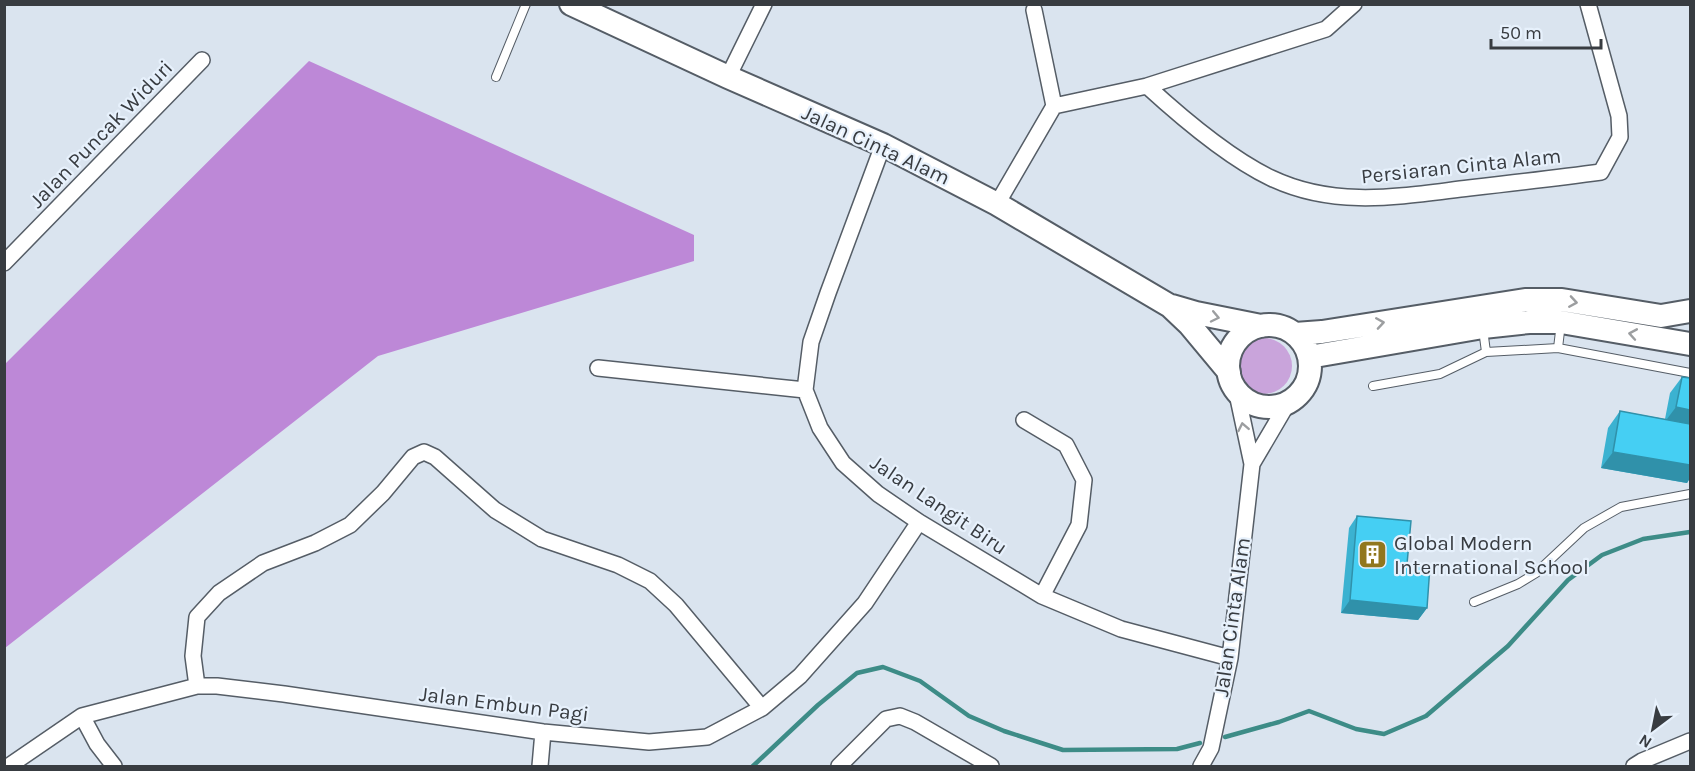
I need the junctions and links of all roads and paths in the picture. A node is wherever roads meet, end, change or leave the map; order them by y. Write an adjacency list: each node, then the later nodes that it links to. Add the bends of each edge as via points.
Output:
1 (526, 4): 8 (lane)
2 (571, 4): 9 (street, Jalan Cinta Alam)
3 (764, 4): 9 (street)
4 (1354, 4): 10 (street, via 1326,29)
5 (1588, 4): 10 (street, Persiaran Cinta Alam, via 1619,116 1620,137 1601,172 1377,199 1323,195 1272,179 1234,156)
6 (1034, 10): 11 (street)
7 (202, 60): 14 (street, Jalan Puncak Widuri)
8 (496, 77)
9 (728, 77): 12 (street, Jalan Cinta Alam)
10 (1147, 86): 11 (street)
11 (1054, 106): 13 (street)
12 (884, 145): 13 (street, Jalan Cinta Alam); 29 (street, Jalan Langit Biru, via 811,342)
13 (997, 204): 15 (street, Jalan Cinta Alam)
14 (4, 263)
15 (1170, 306): 18 (street, Jalan Cinta Alam, one-way to 18); 27 (street, Jalan Cinta Alam, via 1189,324)
16 (1690, 311): 20 (street, one-way to 16, via 1525,300 1562,300 1661,316)
17 (1561, 321): 19 (street); 21 (street, one-way to 17); 22 (lane)
18 (1261, 326): 20 (street, via 1279,326); 27 (street, via 1235,343 1231,352)
19 (1483, 327): 23 (lane); 24 (street)
20 (1295, 334): 24 (street)
21 (1690, 344)
22 (1558, 348): 23 (lane); 26 (lane)
23 (1486, 352): 28 (lane, via 1440,374)
24 (1309, 357): 30 (street, via 1306,382)
25 (598, 368): 29 (street)
26 (1690, 374)
27 (1232, 380): 30 (street, via 1248,400 1264,406); 32 (street, Jalan Cinta Alam, one-way to 27)
28 (1373, 386)
29 (805, 390): 34 (street, Jalan Langit Biru, via 820,428 843,463 878,494)
30 (1289, 401): 32 (street, Jalan Cinta Alam)
31 (1024, 420): 35 (street, via 1066,445 1084,480 1079,525)
32 (1252, 464): 37 (street, Jalan Cinta Alam)
33 (1690, 494): 36 (lane, via 1621,507 1584,528 1536,573)
34 (919, 522): 35 (street, Jalan Langit Biru); 39 (street, Jalan Embun Pagi, via 865,603 800,676)
35 (1042, 597): 37 (street, Jalan Langit Biru, via 1121,629)
36 (1474, 602)
37 (1230, 658): 48 (street, Jalan Cinta Alam, via 1211,748)
38 (197, 686): 39 (street, via 197,617 219,593 263,563 350,525 413,457 424,452 435,457 495,510 542,539 618,565 650,581 676,605); 40 (street, Jalan Embun Pagi); 41 (street, Jalan Embun Pagi, via 284,694)
39 (762, 708): 41 (street, Jalan Embun Pagi, via 707,737 649,742)
40 (82, 716): 43 (street, Jalan Embun Pagi); 44 (street)
41 (543, 732): 45 (street)
42 (1690, 741): 49 (street)
43 (9, 766)
44 (114, 766)
45 (540, 766)
46 (839, 766): 47 (street, via 886,719 900,716)
47 (991, 766)
48 (1201, 766)
49 (1634, 766)

